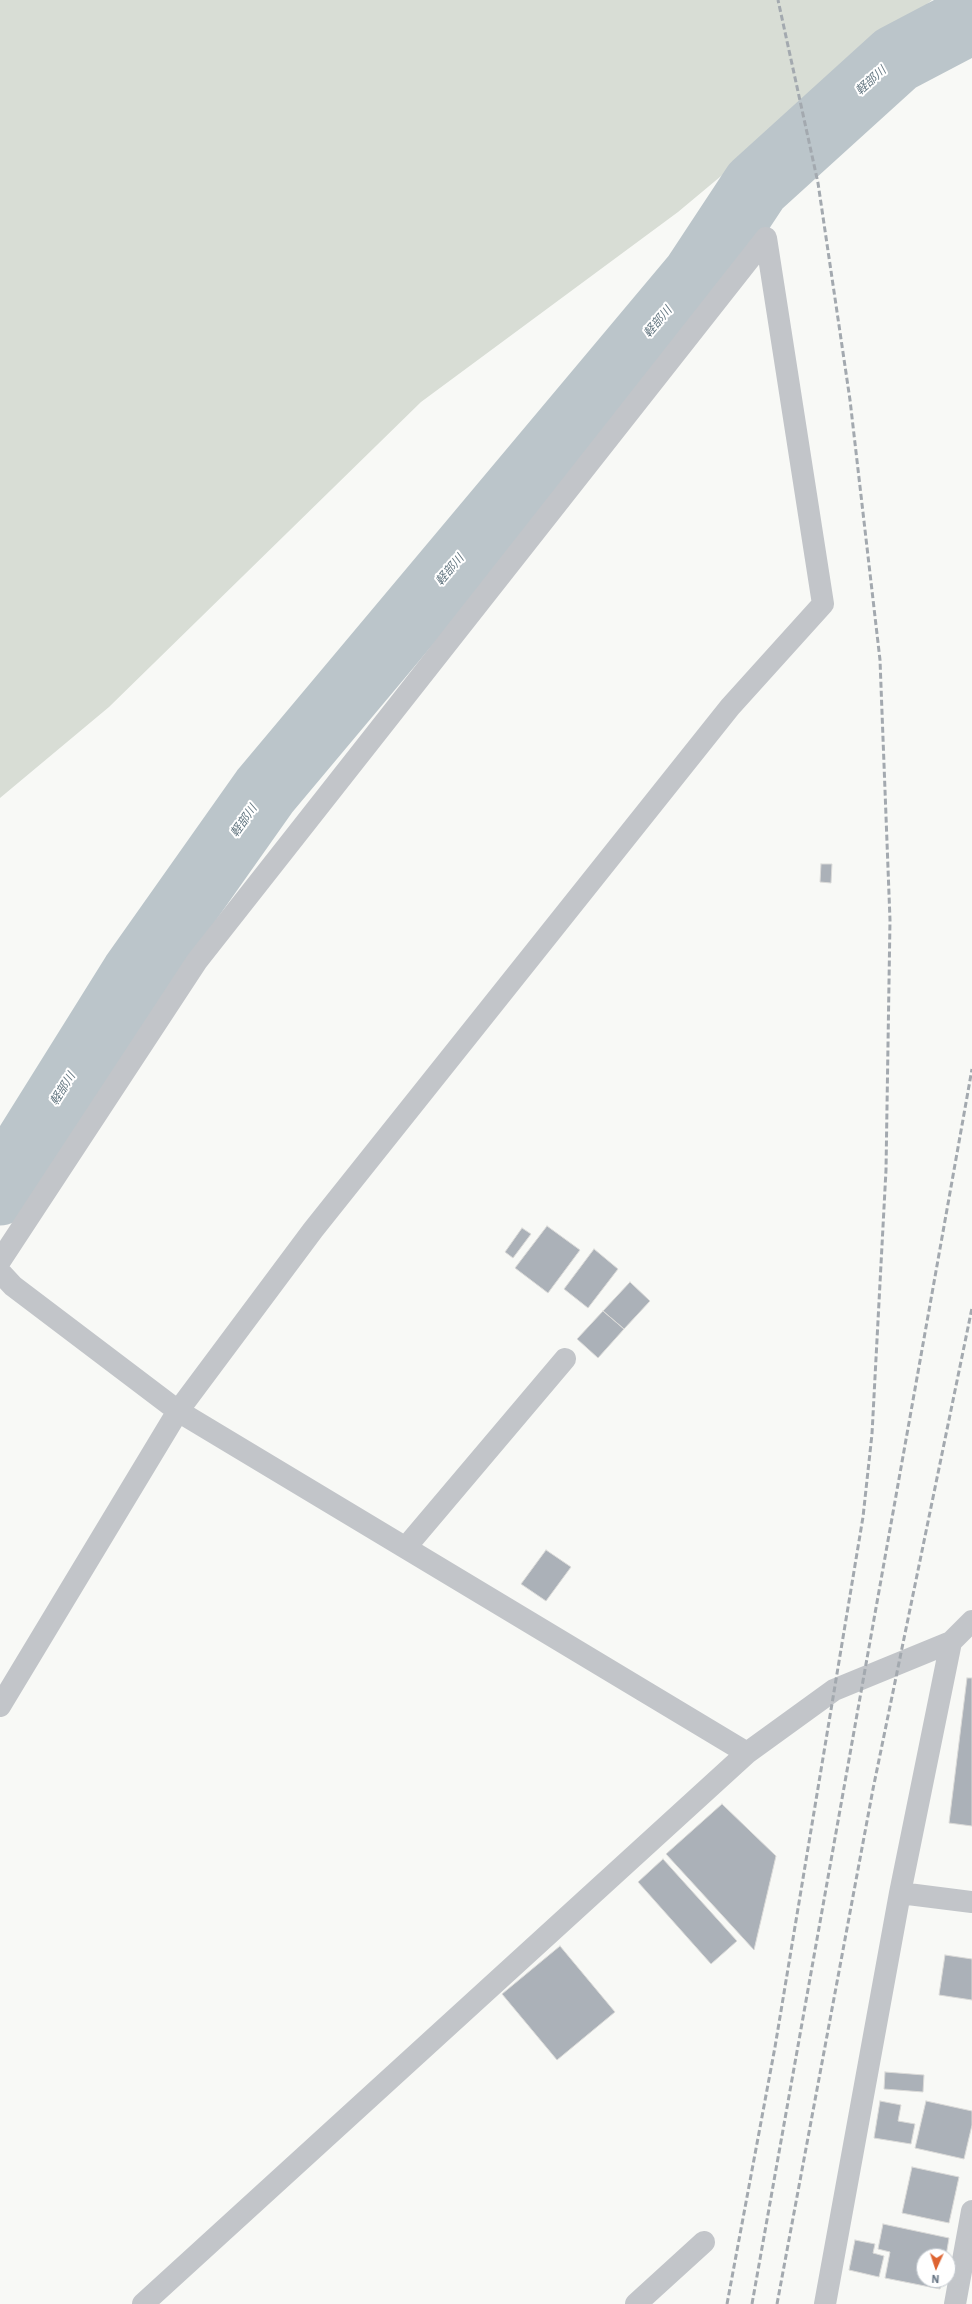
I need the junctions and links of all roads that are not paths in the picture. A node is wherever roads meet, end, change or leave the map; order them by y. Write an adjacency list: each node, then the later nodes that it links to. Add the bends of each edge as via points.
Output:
1 (0, 1261): 4 (street, via 197,961 766,238 823,604 730,707 313,1230)
2 (0, 1272): 4 (street, via 13,1286)
3 (565, 1359): 5 (street)
4 (178, 1411): 5 (street); 8 (street)
5 (406, 1547): 9 (street)
6 (972, 1621): 7 (street)
7 (951, 1642): 9 (street, via 834,1690); 10 (street)
8 (0, 1706)
9 (747, 1753): 14 (street)
10 (900, 1893): 11 (street); 16 (street)
11 (972, 1902)
12 (972, 2211): 17 (street)
13 (704, 2242): 15 (street)
14 (143, 2304)
15 (636, 2304)
16 (825, 2304)
17 (955, 2304)

